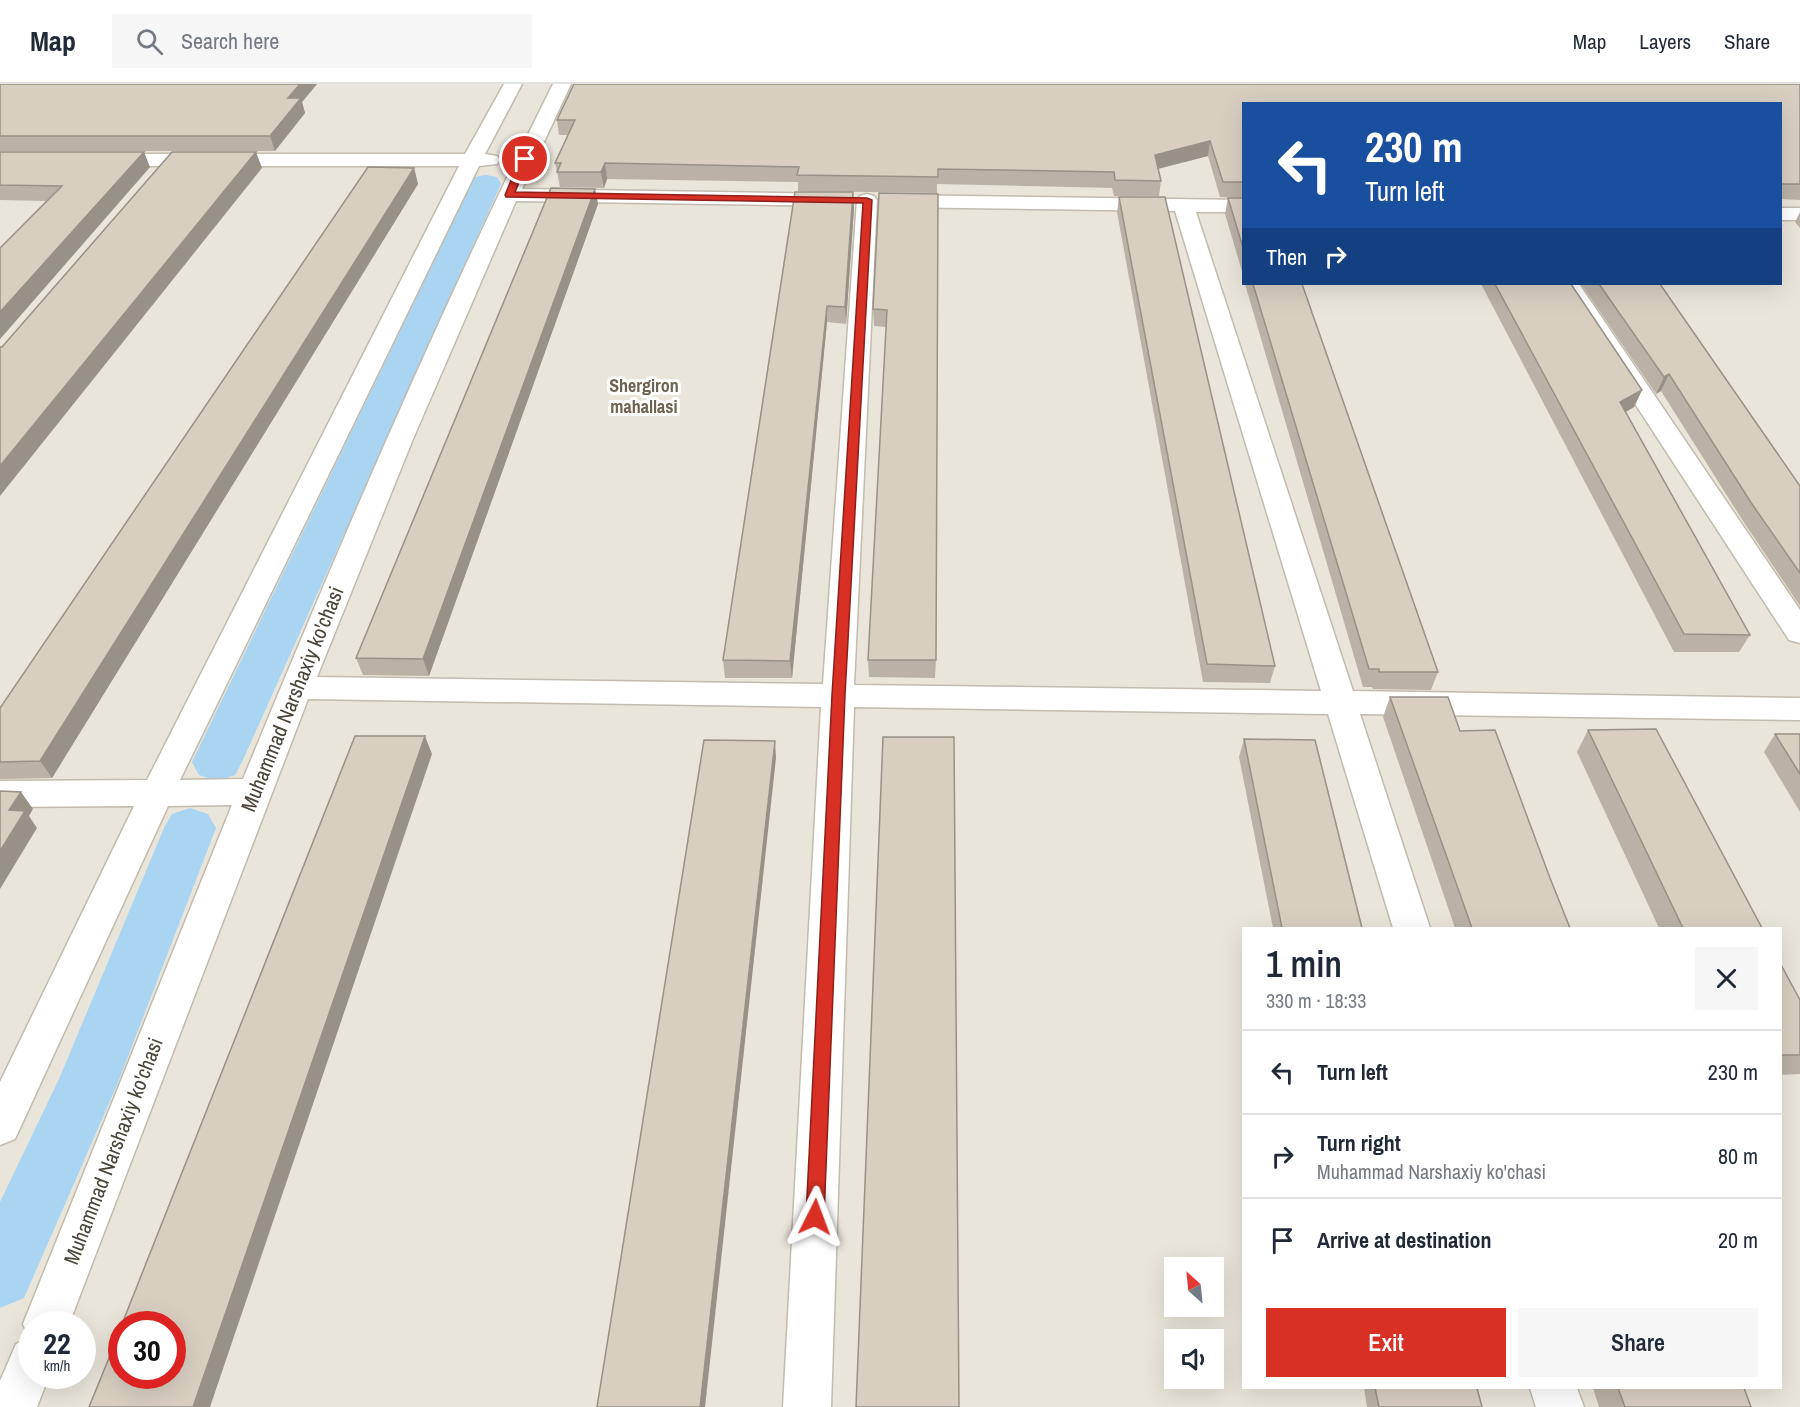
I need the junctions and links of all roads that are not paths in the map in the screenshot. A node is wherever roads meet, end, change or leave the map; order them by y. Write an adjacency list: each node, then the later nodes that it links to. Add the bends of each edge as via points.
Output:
1 (513, 84): 5 (street)
2 (562, 84): 3 (street, Muhammad Narshaxiy ko'chasi)
3 (525, 159): 5 (street); 8 (street, Muhammad Narshaxiy ko'chasi)
4 (79, 160): 6 (street)
5 (472, 160): 6 (street); 21 (street)
6 (170, 161): 7 (street)
7 (155, 178)
8 (509, 195): 9 (street); 16 (street, Muhammad Narshaxiy ko'chasi, via 425,380)
9 (867, 200): 10 (street); 17 (street)
10 (1184, 206): 11 (street); 18 (street)
11 (1242, 206)
12 (1782, 214): 13 (street)
13 (1800, 214)
14 (1569, 285): 15 (street)
15 (1800, 633)
16 (295, 688): 17 (street); 20 (street, Muhammad Narshaxiy ko'chasi)
17 (838, 695): 18 (street); 29 (street)
18 (1340, 702): 19 (street); 23 (street)
19 (1800, 709)
20 (254, 792): 21 (street); 25 (street, Muhammad Narshaxiy ko'chasi)
21 (157, 793): 22 (street); 24 (street)
22 (0, 794)
23 (1410, 927)
24 (0, 1126)
25 (51, 1311)
26 (20, 1389): 28 (street)
27 (1554, 1389): 30 (street)
28 (13, 1407)
29 (807, 1407)
30 (1560, 1407)

